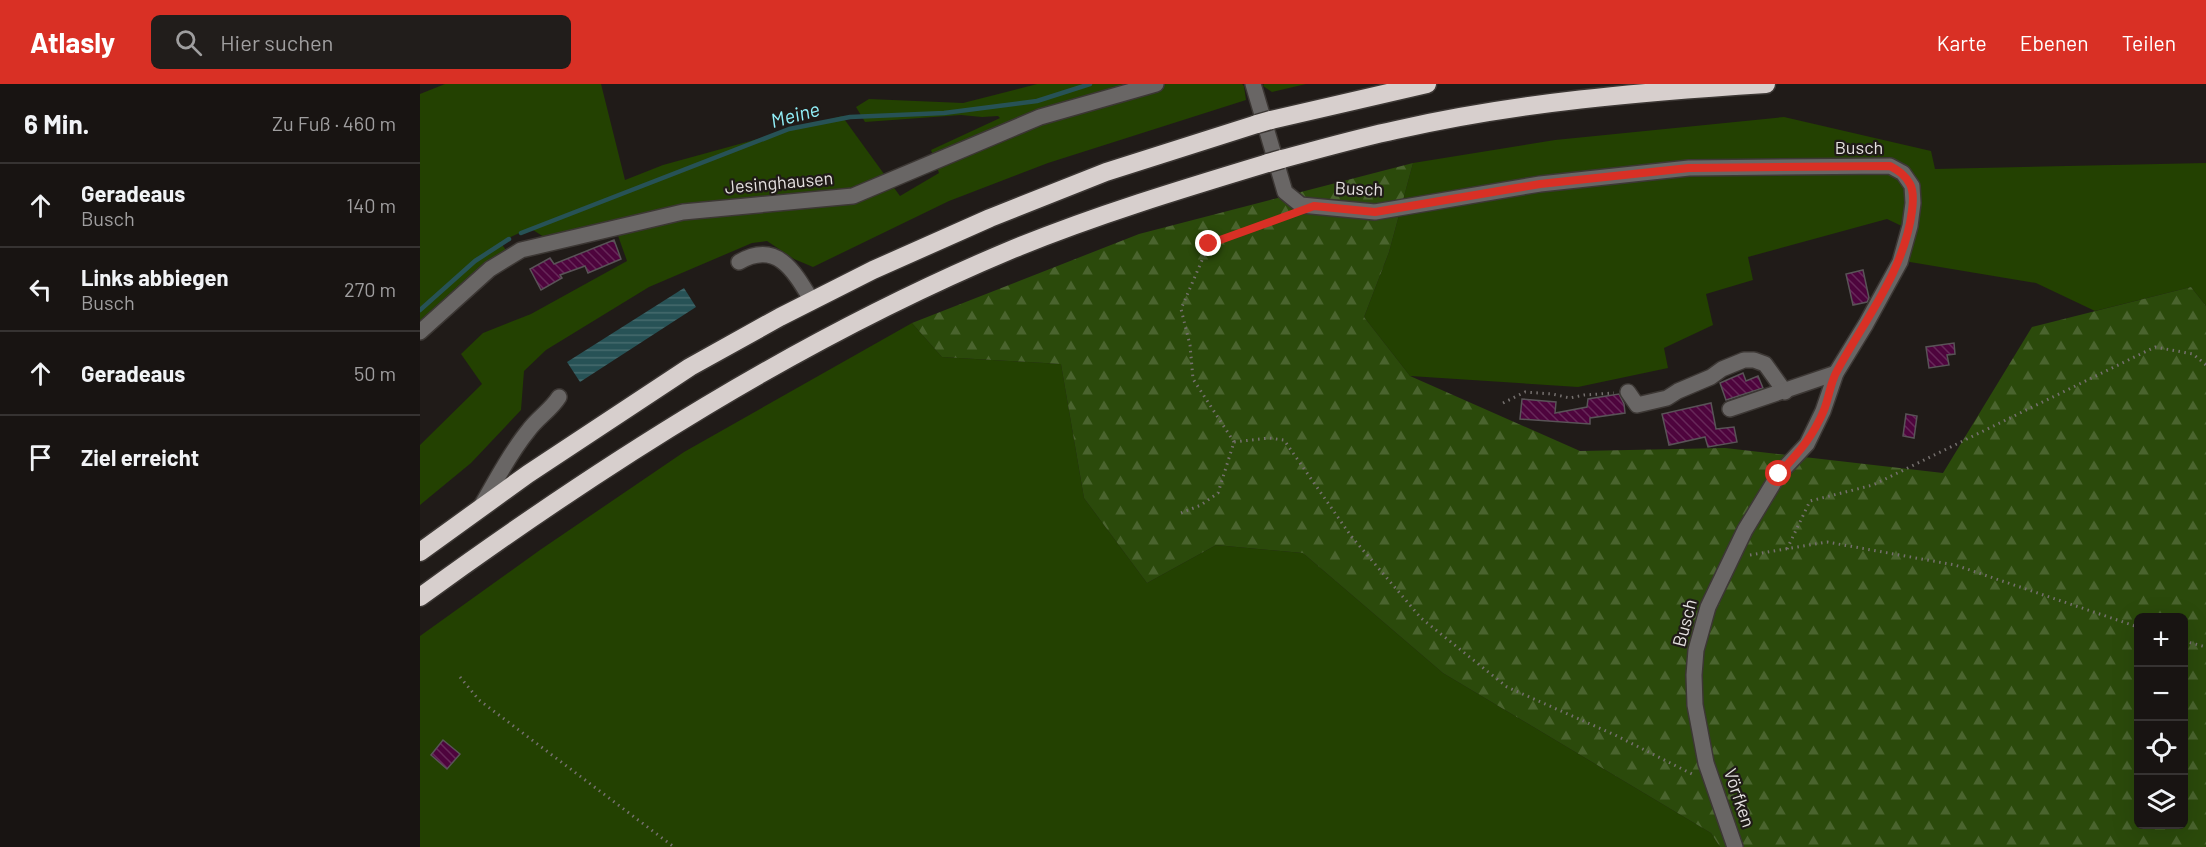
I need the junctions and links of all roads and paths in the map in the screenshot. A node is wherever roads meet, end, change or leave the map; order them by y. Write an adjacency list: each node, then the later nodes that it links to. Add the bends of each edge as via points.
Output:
1 (1156, 84): 8 (street, Jesinghausen, via 1040,117 853,196 683,212 521,250 490,269)
2 (1253, 84): 5 (street, Busch, via 1285,192 1301,205)
3 (1427, 84): 7 (highway, via 1264,122 1106,172 990,218)
4 (1766, 84): 22 (highway, via 1547,104 1397,130 1275,161 1133,204 1013,249 806,348 716,399 513,531)
5 (1314, 206): 10 (street, Busch, via 1375,212 1540,184 1689,168 1890,166 1903,173 1912,186 1910,226 1900,262); 16 (path, via 1209,244 1180,309 1190,345 1193,379)
6 (739, 262): 7 (street, via 758,254 783,261)
7 (812, 301): 17 (highway, via 690,367)
8 (420, 332)
9 (2206, 365): 20 (path, via 2193,354 2155,347 1873,484 1810,501)
10 (1836, 374): 12 (street); 21 (street, Busch, via 1807,444 1779,474)
11 (1628, 392): 12 (street, via 1637,405 1667,398 1722,369 1754,360 1766,364); 14 (path, via 1570,398 1525,392)
12 (1785, 392): 15 (street)
13 (559, 397): 17 (street, via 515,448)
14 (1503, 403)
15 (1730, 409)
16 (1234, 442): 18 (path, via 1218,494); 28 (path, via 1284,440 1351,536 1421,618 1507,687)
17 (479, 509): 19 (highway)
18 (1181, 513)
19 (422, 549)
20 (1787, 549): 21 (path); 23 (path, via 1827,542 1955,565)
21 (1730, 559): 27 (street, Busch, via 1708,607 1696,650 1695,705)
22 (423, 597)
23 (2134, 625)
24 (2188, 642): 25 (path)
25 (2206, 647)
26 (460, 677): 29 (path, via 479,700)
27 (1706, 763): 30 (street, Vörfken)
28 (1698, 777)
29 (674, 847)
30 (1735, 847)

